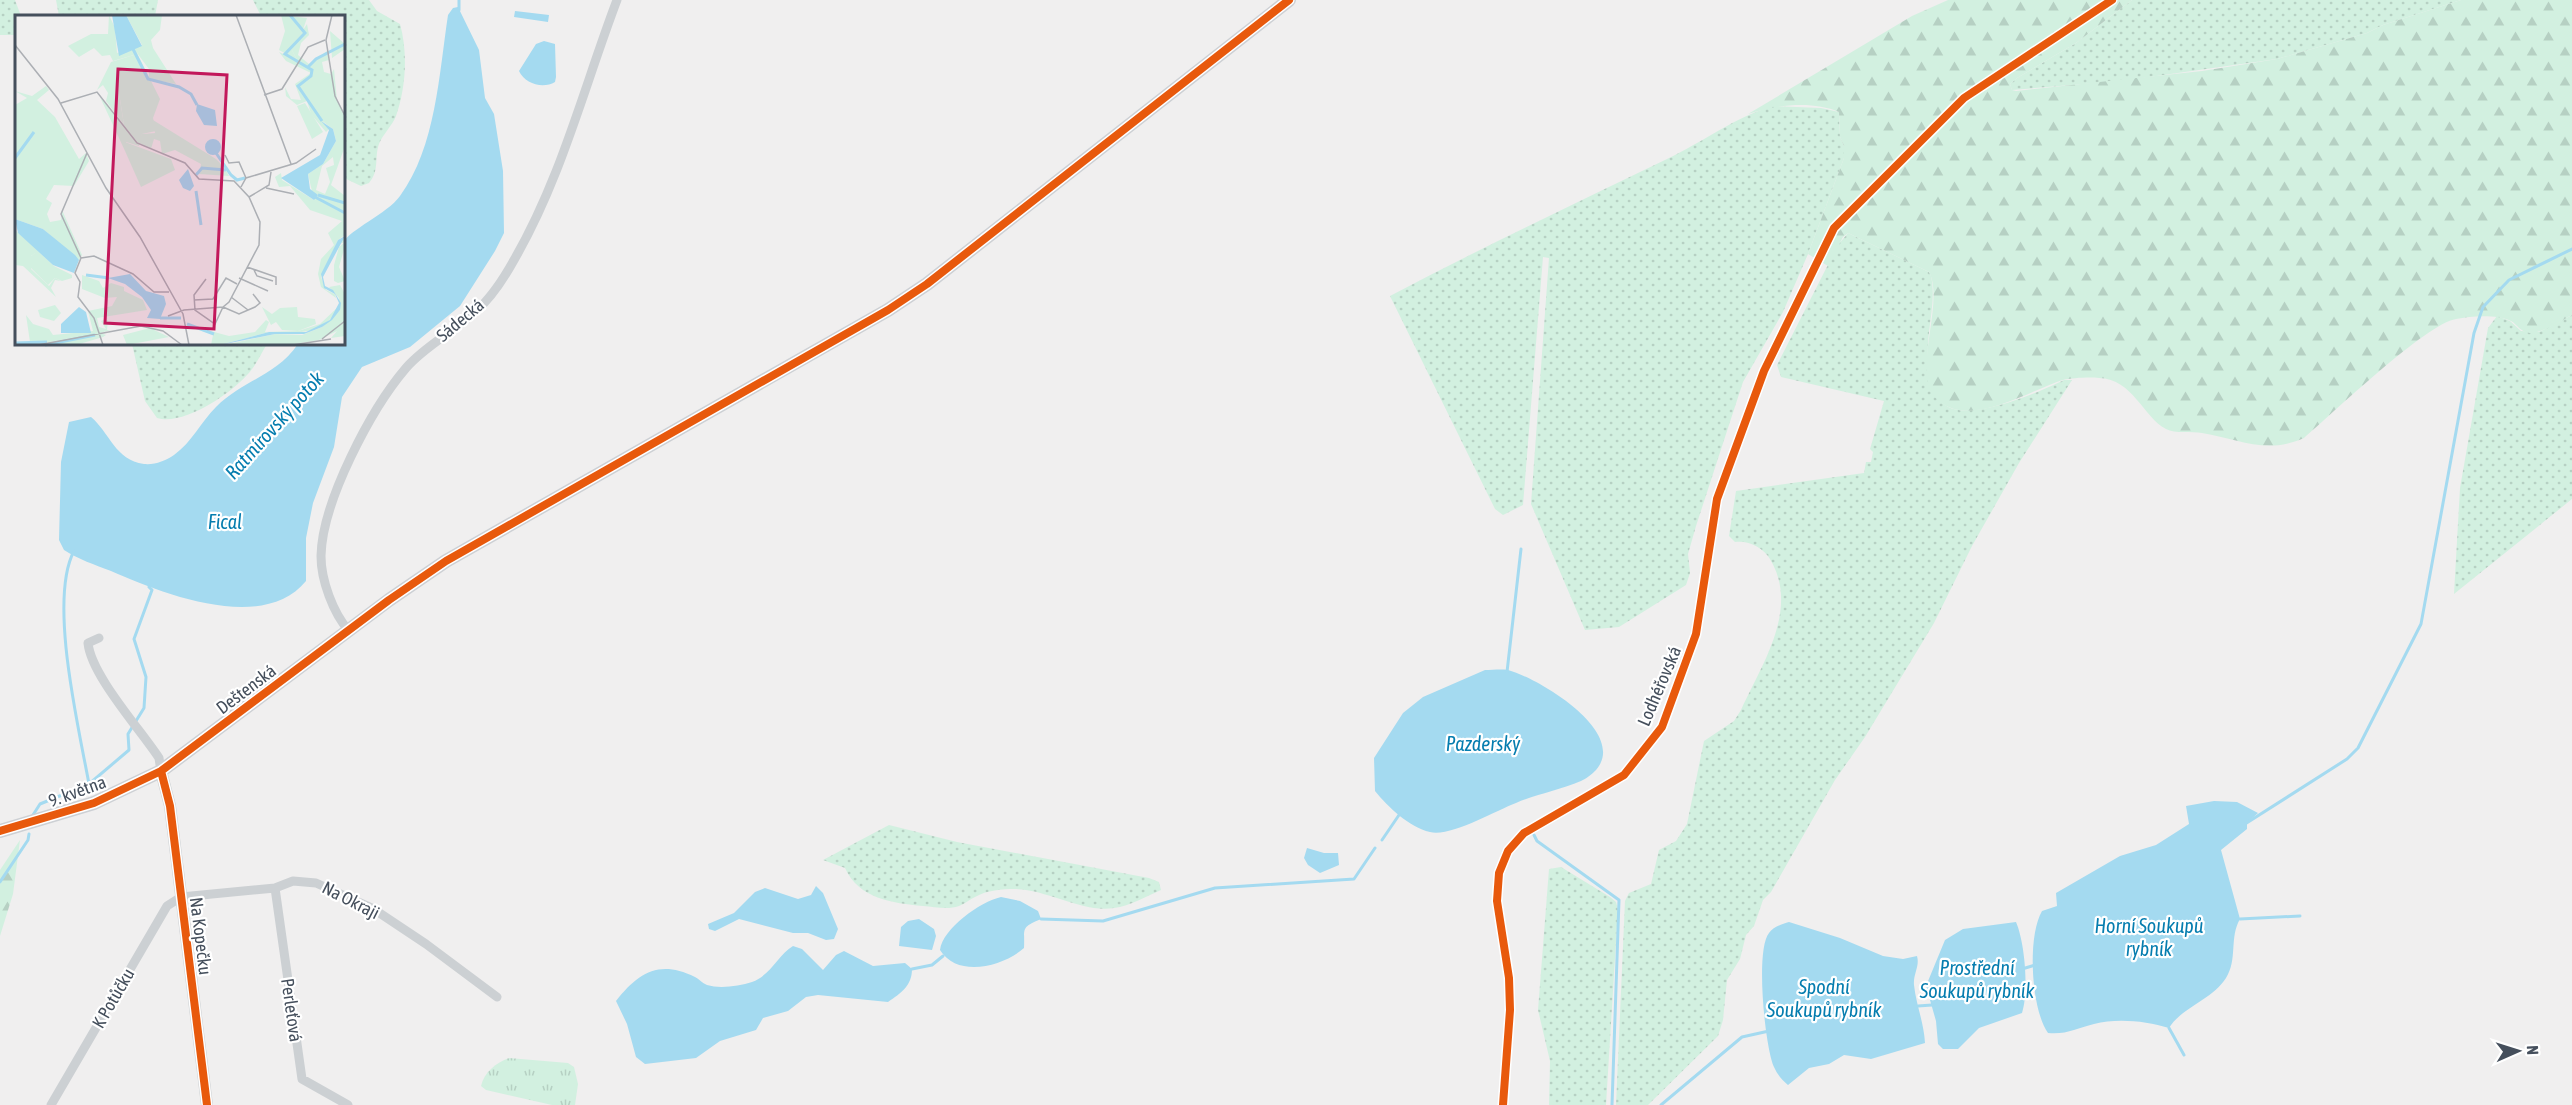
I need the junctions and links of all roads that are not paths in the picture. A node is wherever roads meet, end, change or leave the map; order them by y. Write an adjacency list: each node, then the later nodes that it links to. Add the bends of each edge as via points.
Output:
1 (617, 0): 4 (street, Sádecká, via 562,161 513,261 477,311 406,367 368,426 342,479 326,522 321,570 342,623)
2 (1289, 0): 4 (main road, Deštenská, via 927,284 696,421 446,561)
3 (2112, 0): 14 (street, Lodhéřovská, via 1964,98 1834,228 1764,371 1717,499 1696,634 1662,727 1624,775 1524,833 1509,850 1499,873 1497,902 1510,1010)
4 (349, 631): 6 (main road, Deštenská)
5 (99, 638): 6 (street, via 88,643 89,652 107,685 159,758)
6 (161, 771): 7 (main road, 9. května, via 94,803); 9 (street, Na Kopečku)
7 (0, 831)
8 (275, 888): 9 (street, Na Okraji); 10 (street, Na Okraji, via 303,881 342,892 426,944); 13 (street, Perleťová, via 302,1079)
9 (181, 897): 11 (street, K Potůčku, via 167,906); 12 (street, Na Kopečku)
10 (497, 997)
11 (51, 1105)
12 (207, 1105)
13 (348, 1105)
14 (1503, 1105)

